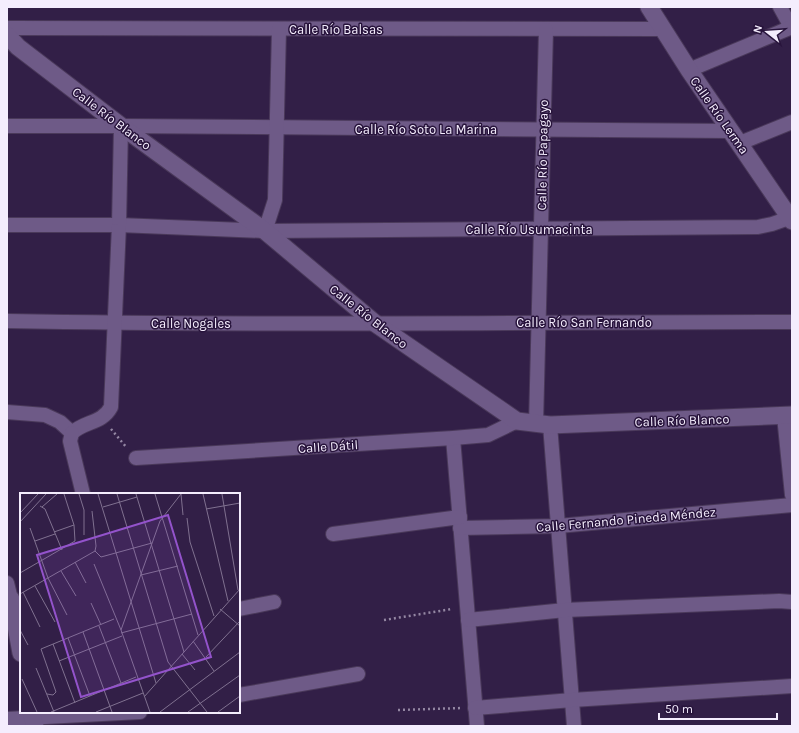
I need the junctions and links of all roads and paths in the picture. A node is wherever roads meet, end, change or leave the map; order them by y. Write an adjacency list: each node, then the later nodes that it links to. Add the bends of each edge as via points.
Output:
1 (650, 7): 6 (street, Calle Río Lerma)
2 (780, 7): 3 (street)
3 (792, 27): 9 (street)
4 (7, 28): 5 (street, Calle Río Balsas)
5 (279, 29): 7 (street, Calle Río Balsas); 13 (street)
6 (664, 29): 7 (street, Calle Río Balsas); 9 (street, Calle Río Lerma)
7 (546, 30): 14 (street, Calle Río Papagayo)
8 (7, 36): 12 (street, Calle Río Blanco)
9 (689, 70): 15 (street, Calle Río Lerma)
10 (792, 122): 15 (street)
11 (7, 126): 12 (street, Calle Río Soto La Marina)
12 (121, 126): 13 (street, Calle Río Soto La Marina); 18 (street); 20 (street, Calle Río Blanco)
13 (277, 128): 14 (street, Calle Río Soto La Marina); 20 (street, via 275,200)
14 (542, 130): 15 (street, Calle Río Soto La Marina); 19 (street, Calle Río Papagayo)
15 (736, 137): 16 (street, Calle Río Lerma)
16 (791, 219): 19 (street, Calle Río Usumacinta, via 758,227)
17 (7, 225): 18 (street, Calle Río Usumacinta)
18 (119, 225): 20 (street, Calle Río Usumacinta); 24 (street)
19 (540, 229): 20 (street, Calle Río Usumacinta); 22 (street, Calle Río Papagayo)
20 (265, 231): 25 (street, Calle Río Blanco)
21 (7, 321): 24 (street, Calle Nogales)
22 (538, 322): 23 (street, Calle Río San Fernando); 25 (street, Calle Río San Fernando); 30 (street, Calle Río Papagayo)
23 (792, 322)
24 (114, 323): 25 (street, Calle Nogales); 28 (street, via 111,407)
25 (376, 324): 29 (street, Calle Río Blanco)
26 (7, 412): 31 (street, via 45,416 60,422)
27 (788, 416): 30 (street, Calle Río Blanco); 35 (street)
28 (101, 418): 31 (street, via 76,428); 33 (path)
29 (517, 421): 30 (street, Calle Río Blanco); 32 (street, Calle Dátil, via 488,435)
30 (543, 424): 38 (street, Calle Río Papagayo)
31 (72, 433): 34 (street, via 70,441)
32 (453, 438): 33 (street, Calle Dátil); 37 (street)
33 (136, 458)
34 (83, 493)
35 (792, 495)
36 (792, 505): 38 (street, Calle Fernando Pineda Méndez)
37 (460, 523): 38 (street, Calle Fernando Pineda Méndez); 39 (street, Calle Fernando Pineda Méndez); 45 (street)
38 (558, 526): 44 (street, Calle Río Papagayo)
39 (333, 534)
40 (8, 594): 47 (street)
41 (274, 602): 43 (street)
42 (792, 602): 44 (street)
43 (240, 610)
44 (565, 610): 45 (street); 51 (street, Calle Río Papagayo)
45 (468, 613): 46 (path); 52 (street)
46 (384, 620)
47 (20, 649)
48 (358, 674): 50 (street)
49 (792, 686): 51 (street)
50 (240, 695)
51 (572, 700): 52 (street); 58 (street, Calle Río Papagayo)
52 (475, 708): 53 (path); 57 (street)
53 (398, 710)
54 (138, 716): 55 (street)
55 (33, 718): 56 (street)
56 (7, 719)
57 (477, 726)
58 (574, 726)

